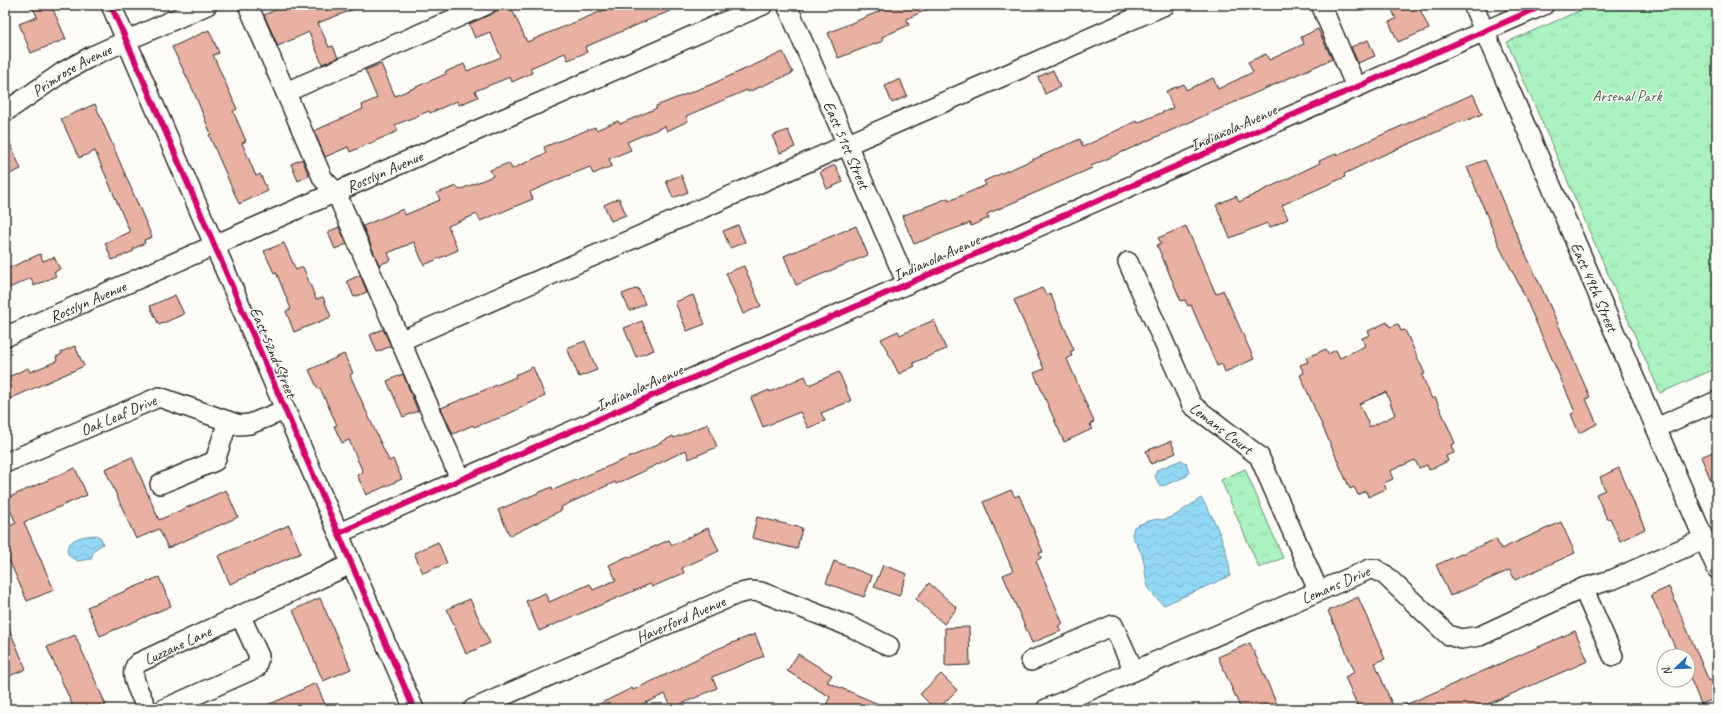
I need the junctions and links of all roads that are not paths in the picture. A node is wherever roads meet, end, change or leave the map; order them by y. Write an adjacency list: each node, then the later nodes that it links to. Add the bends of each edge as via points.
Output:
1 (111, 5): 12 (street, East 52nd Street)
2 (207, 5): 12 (street, Primrose Avenue)
3 (248, 5): 14 (street)
4 (486, 5): 14 (street)
5 (763, 5): 17 (street, Rosslyn Avenue)
6 (787, 5): 16 (street, East 51st Street)
7 (1165, 5): 16 (street)
8 (1321, 5): 13 (street)
9 (1473, 5): 11 (street, East 49th Street)
10 (1544, 5): 11 (street, Indianola Avenue)
11 (1484, 31): 13 (street, Indianola Avenue); 26 (street, East 49th Street)
12 (127, 41): 15 (street, Primrose Avenue, via 72,67); 18 (street, East 52nd Street)
13 (1356, 87): 20 (street, Indianola Avenue)
14 (286, 92): 17 (street, via 323,179)
15 (5, 112)
16 (847, 144): 20 (street, East 51st Street); 22 (street)
17 (336, 192): 18 (street, Rosslyn Avenue); 22 (street)
18 (214, 246): 21 (street, Rosslyn Avenue); 24 (street, East 52nd Street)
19 (1128, 262): 35 (street, Lemans Court, via 1192,405 1259,456)
20 (907, 284): 28 (street, Indianola Avenue)
21 (5, 337)
22 (400, 341): 28 (street)
23 (1717, 401): 26 (street)
24 (285, 410): 25 (street, via 250,424 239,425); 30 (street, East 52nd Street)
25 (228, 421): 27 (street, Oak Leaf Drive, via 159,397); 29 (street, via 215,461)
26 (1656, 428): 31 (street, East 49th Street)
27 (5, 463)
28 (460, 479): 30 (street, Indianola Avenue)
29 (160, 484)
30 (339, 532): 32 (street, East 52nd Street)
31 (1704, 539): 33 (street, East 49th Street); 34 (street, via 1614,579)
32 (351, 564): 36 (street, Luzzane Lane); 43 (street, East 52nd Street)
33 (1717, 569)
34 (1583, 588): 35 (street, Lemans Drive, via 1480,636 1466,640 1448,635 1385,575 1375,569 1365,570); 38 (street)
35 (1318, 590): 40 (street, Lemans Drive)
36 (240, 615): 41 (street, Luzzane Lane, via 135,666 133,676); 42 (street, via 259,656 256,668)
37 (889, 646): 44 (street, Haverford Avenue, via 851,627 761,592 750,591 737,594)
38 (1613, 656)
39 (1031, 661): 40 (street, via 1113,625)
40 (1134, 671): 45 (street, Lemans Drive)
41 (147, 709)
42 (164, 709)
43 (414, 709)
44 (473, 709)
45 (1046, 709)

